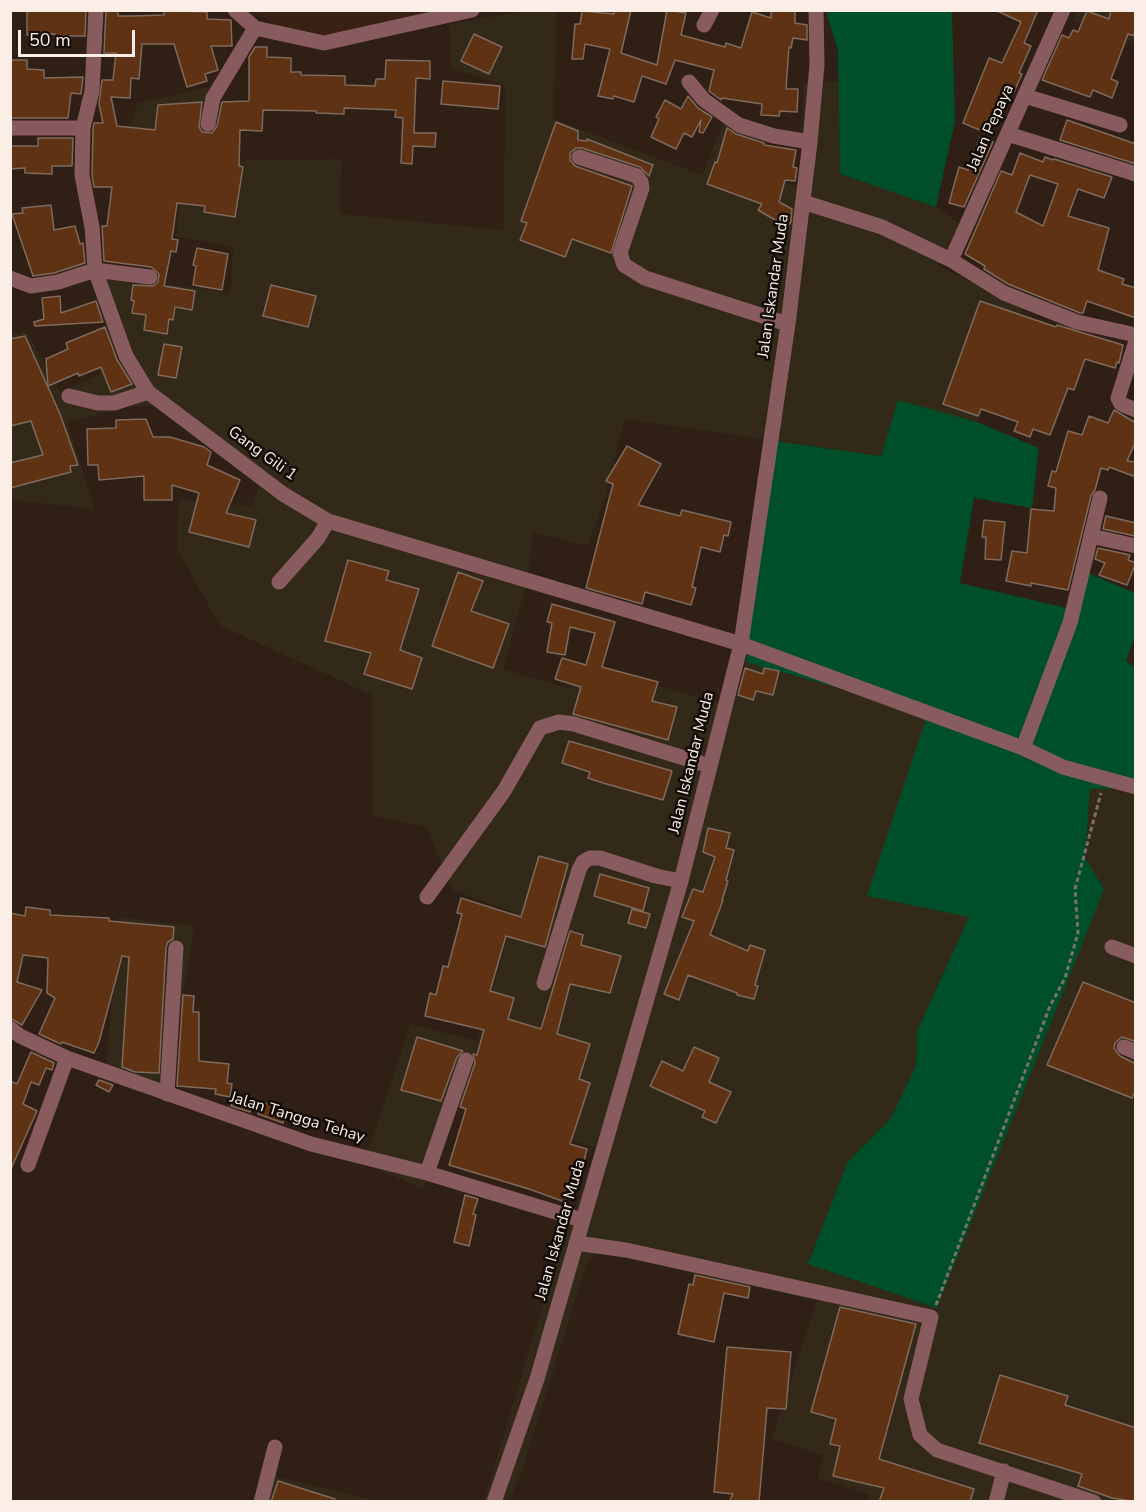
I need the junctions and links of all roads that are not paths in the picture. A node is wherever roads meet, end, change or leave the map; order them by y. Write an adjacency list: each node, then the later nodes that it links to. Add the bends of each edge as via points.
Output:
1 (96, 10): 14 (street, Gang Gili 1, via 92,91)
2 (235, 10): 8 (street)
3 (472, 10): 8 (street, via 324,43)
4 (712, 10): 7 (street)
5 (816, 10): 16 (street, Jalan Iskandar Muda, via 817,65)
6 (1063, 10): 10 (street, Jalan Pepaya)
7 (704, 25)
8 (255, 28): 11 (street, via 213,98)
9 (689, 82): 16 (street, via 704,100 739,125)
10 (1025, 96): 12 (street); 15 (street, Jalan Pepaya)
11 (208, 124)
12 (1120, 125)
13 (10, 128): 14 (street)
14 (83, 128): 21 (street, Gang Gili 1, via 81,175 92,227)
15 (1008, 134): 18 (street); 20 (street, Jalan Pepaya)
16 (810, 142): 19 (street, Jalan Iskandar Muda)
17 (579, 157): 24 (street, via 637,176 641,182 620,253 624,265 645,278)
18 (1136, 174)
19 (803, 202): 20 (street, via 882,227); 24 (street, Jalan Iskandar Muda)
20 (951, 260): 25 (street, via 1004,293 1077,322)
21 (95, 270): 22 (street); 23 (street, via 31,286); 27 (street, Gang Gili 1, via 126,356)
22 (150, 277)
23 (10, 278)
24 (788, 324): 35 (street, Jalan Iskandar Muda)
25 (1136, 335)
26 (1136, 341): 29 (street, via 1118,399)
27 (148, 392): 28 (street, via 114,403); 31 (street, Gang Gili 1, via 283,494)
28 (69, 396)
29 (1136, 410)
30 (1100, 498): 32 (street)
31 (328, 521): 34 (street); 35 (street, Gang Gili 1)
32 (1091, 536): 33 (street); 36 (street, via 1070,623)
33 (1136, 546)
34 (279, 582)
35 (741, 644): 36 (street, Gang Gili 1); 37 (street, Jalan Iskandar Muda)
36 (1023, 748): 38 (street, Gang Gili 1, via 1063,767)
37 (710, 766): 39 (street, Jalan Iskandar Muda); 40 (street, via 574,724 559,722 540,728 504,791)
38 (1136, 787)
39 (681, 881): 44 (street, via 600,858 583,862); 51 (street, Jalan Iskandar Muda)
40 (427, 897)
41 (1112, 947): 43 (street)
42 (176, 948): 48 (street)
43 (1136, 956)
44 (544, 983)
45 (10, 1028): 46 (street, Jalan Tangga Tehay)
46 (67, 1058): 48 (street, Jalan Tangga Tehay); 49 (street)
47 (466, 1060): 50 (street)
48 (167, 1094): 50 (street, Jalan Tangga Tehay, via 310,1144)
49 (28, 1165)
50 (427, 1173): 51 (street, Jalan Tangga Tehay)
51 (582, 1220): 52 (street, Jalan Iskandar Muda)
52 (576, 1243): 54 (street, via 626,1250 931,1317 912,1399 920,1435 937,1450); 56 (street, Jalan Iskandar Muda, via 537,1379)
53 (275, 1447): 55 (street)
54 (1004, 1472): 57 (street); 58 (street)
55 (261, 1502)
56 (494, 1502)
57 (996, 1502)
58 (1094, 1502)

